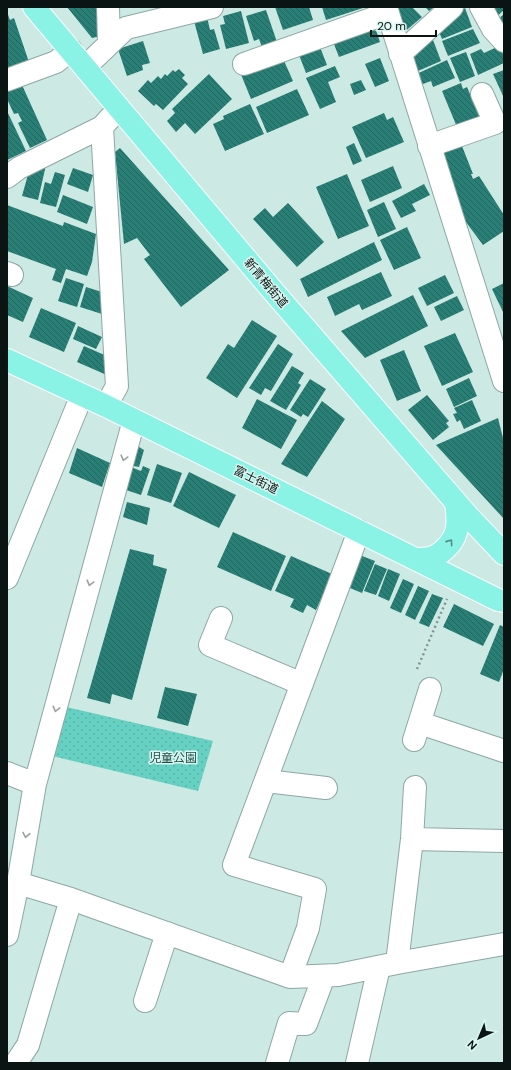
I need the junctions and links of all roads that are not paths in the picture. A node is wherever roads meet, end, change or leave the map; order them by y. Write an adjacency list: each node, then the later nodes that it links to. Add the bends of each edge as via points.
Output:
1 (34, 7): 9 (main road, 新青梅街道)
2 (108, 7): 8 (street)
3 (212, 7): 8 (street, via 126,28)
4 (452, 7): 10 (street)
5 (481, 7): 7 (street, via 493,29)
6 (387, 10): 10 (street); 11 (street)
7 (504, 41)
8 (109, 44): 12 (street)
9 (71, 50): 12 (main road, 新青梅街道); 13 (street, via 56,62)
10 (400, 54): 17 (street)
11 (244, 64)
12 (85, 67): 15 (main road, 新青梅街道)
13 (7, 80)
14 (482, 94): 17 (street, via 495,123)
15 (119, 109): 16 (street); 25 (main road, 新青梅街道, via 272,291)
16 (102, 127): 18 (street, via 19,168); 23 (street, via 117,386)
17 (429, 146): 19 (street)
18 (7, 177)
19 (497, 337): 21 (street)
20 (7, 360): 22 (main road, 富士街道)
21 (504, 381)
22 (82, 395): 23 (main road, 富士街道); 29 (street)
23 (106, 406): 24 (main road, 富士街道)
24 (134, 420): 26 (main road, 富士街道); 37 (street, one-way to 37)
25 (456, 503): 27 (main road, 新青梅街道); 28 (main road, one-way to 25, via 430,558 442,552 449,544 456,532)
26 (359, 531): 28 (main road, 富士街道); 32 (street)
27 (504, 554)
28 (417, 559): 30 (main road, 富士街道)
29 (7, 578)
30 (504, 601)
31 (221, 618): 32 (street, via 210,645)
32 (302, 684): 36 (street)
33 (430, 689): 34 (street, via 417,732)
34 (504, 751)
35 (7, 772): 37 (street)
36 (266, 780): 39 (street); 49 (street, via 234,865 315,889 308,928)
37 (35, 784): 42 (street, one-way to 42)
38 (415, 787): 40 (street)
39 (326, 788)
40 (412, 839): 41 (street); 47 (street)
41 (504, 840)
42 (18, 883): 43 (street); 45 (street)
43 (71, 899): 44 (street); 51 (street, via 28,1045)
44 (167, 933): 49 (street); 50 (street)
45 (7, 935)
46 (504, 944): 47 (street)
47 (388, 965): 48 (street); 53 (street)
48 (324, 976): 49 (street); 52 (street, via 306,1024 289,1023)
49 (290, 977)
50 (145, 1001)
51 (16, 1063)
52 (277, 1063)
53 (357, 1063)

